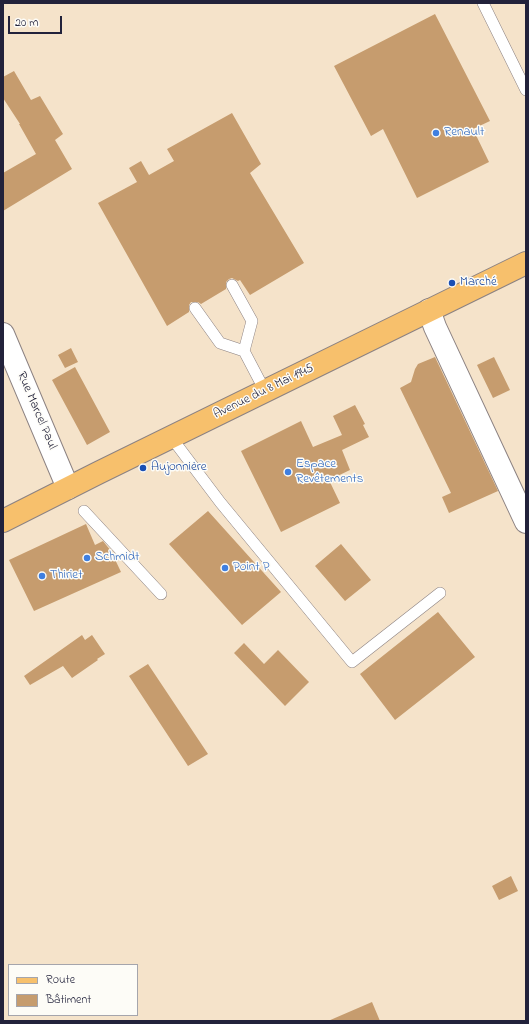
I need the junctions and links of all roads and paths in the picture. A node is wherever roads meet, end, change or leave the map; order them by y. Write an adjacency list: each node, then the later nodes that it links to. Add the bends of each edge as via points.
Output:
1 (483, 3): 2 (lane)
2 (526, 90)
3 (526, 263): 6 (main road, Avenue du 8 Mai 1945)
4 (232, 285): 8 (lane, via 252,321)
5 (195, 308): 8 (lane, via 220,343)
6 (429, 310): 9 (main road, Avenue du 8 Mai 1945); 14 (street)
7 (3, 334): 11 (street, Rue Marcel Paul)
8 (244, 351): 9 (lane)
9 (265, 391): 10 (main road, Avenue du 8 Mai 1945)
10 (171, 437): 11 (main road, Avenue du 8 Mai 1945); 15 (lane, via 220,502 352,662)
11 (68, 488): 13 (main road, Avenue du 8 Mai 1945)
12 (84, 511): 16 (lane)
13 (5, 518)
14 (526, 522)
15 (440, 593)
16 (161, 594)

